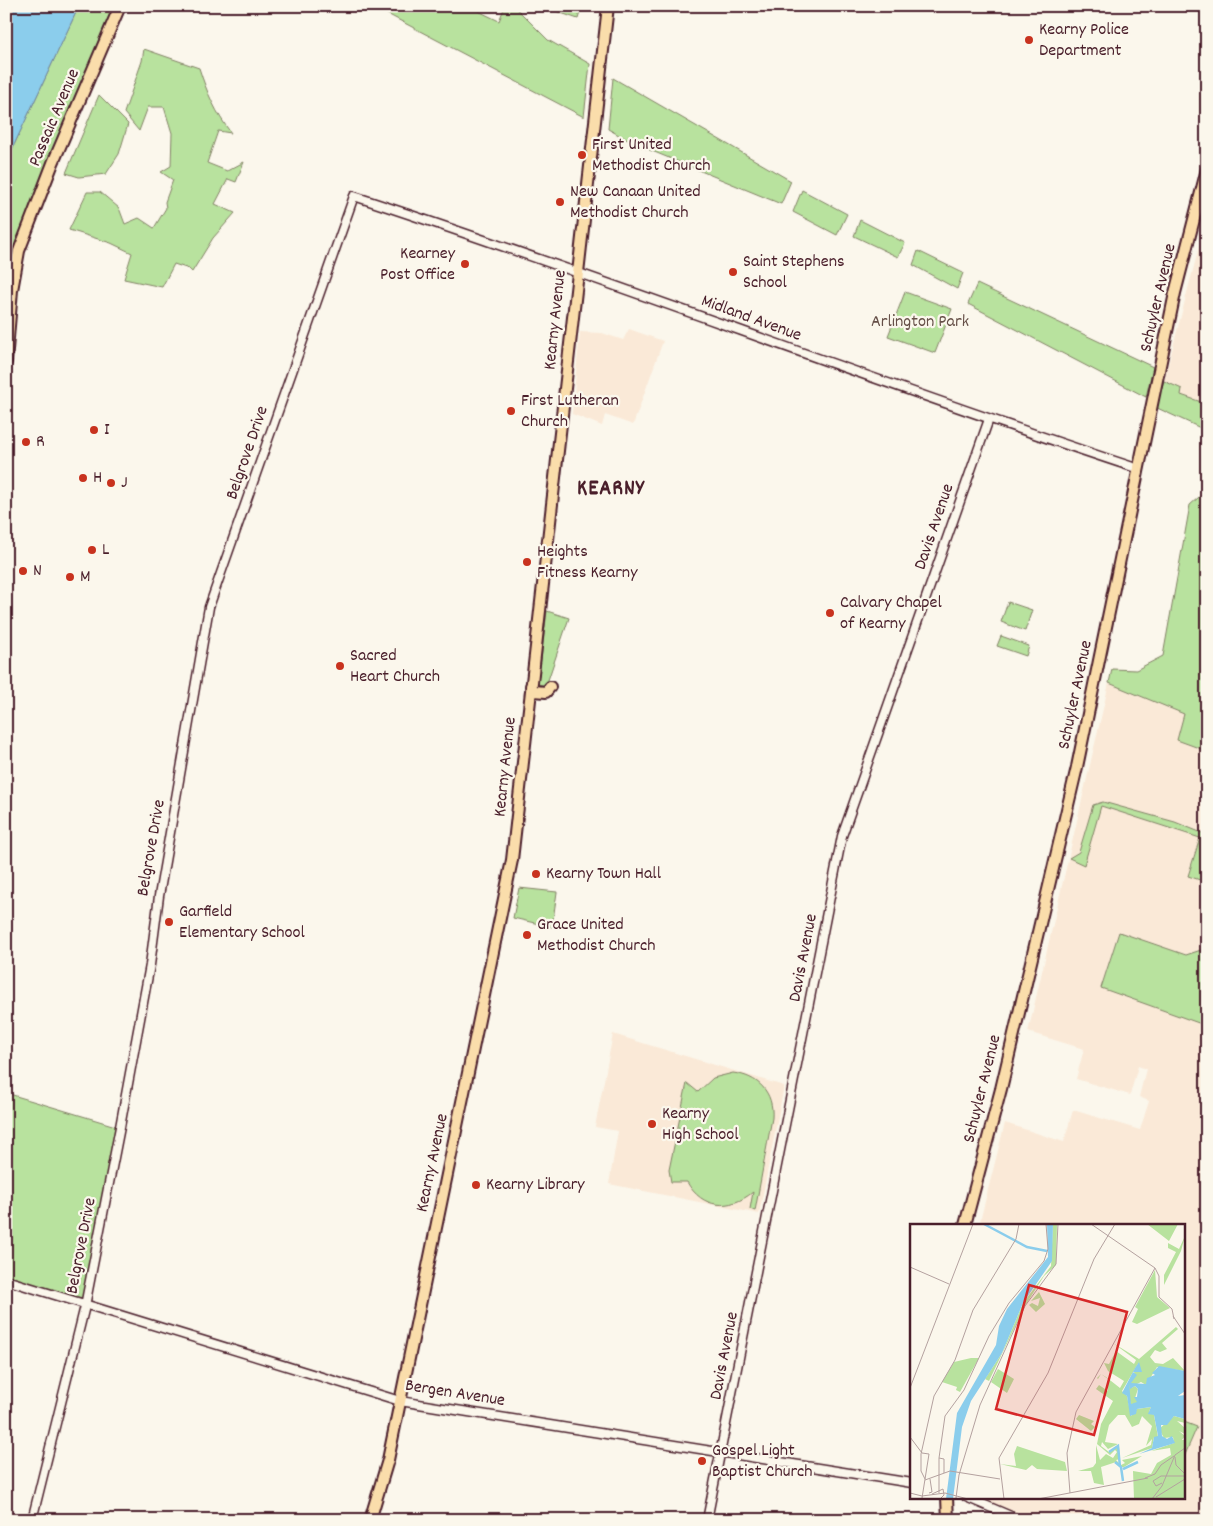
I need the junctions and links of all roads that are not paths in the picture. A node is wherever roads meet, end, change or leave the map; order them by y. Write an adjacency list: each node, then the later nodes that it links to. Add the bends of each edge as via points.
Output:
1 (120, 6): 6 (main road, Passaic Avenue, via 19,251)
2 (608, 6): 5 (main road, Kearny Avenue)
3 (1207, 169): 8 (main road, Schuyler Avenue, via 1175,292)
4 (354, 196): 5 (street, Midland Avenue); 13 (street, Belgrove Drive, via 210,607 159,896 150,965)
5 (578, 274): 7 (street, Midland Avenue); 9 (main road, Kearny Avenue)
6 (6, 362)
7 (989, 419): 8 (street, Midland Avenue); 15 (street, Davis Avenue, via 842,836)
8 (1138, 469): 11 (main road, Schuyler Avenue, via 1077,767 1001,1089)
9 (531, 686): 10 (main road, via 540,693 546,692); 14 (main road, Kearny Avenue, via 512,860)
10 (550, 686)
11 (965, 1224)
12 (6, 1280): 13 (street, Bergen Avenue)
13 (85, 1306): 14 (street, Bergen Avenue); 19 (street, Belgrove Drive)
14 (400, 1401): 15 (street, Bergen Avenue); 20 (main road, Kearny Avenue, via 388,1460)
15 (721, 1452): 16 (street, Bergen Avenue); 21 (street, Davis Avenue)
16 (910, 1483)
17 (947, 1498): 22 (main road)
18 (968, 1498): 23 (street)
19 (32, 1520)
20 (370, 1520)
21 (707, 1520)
22 (948, 1520)
23 (1020, 1520)

